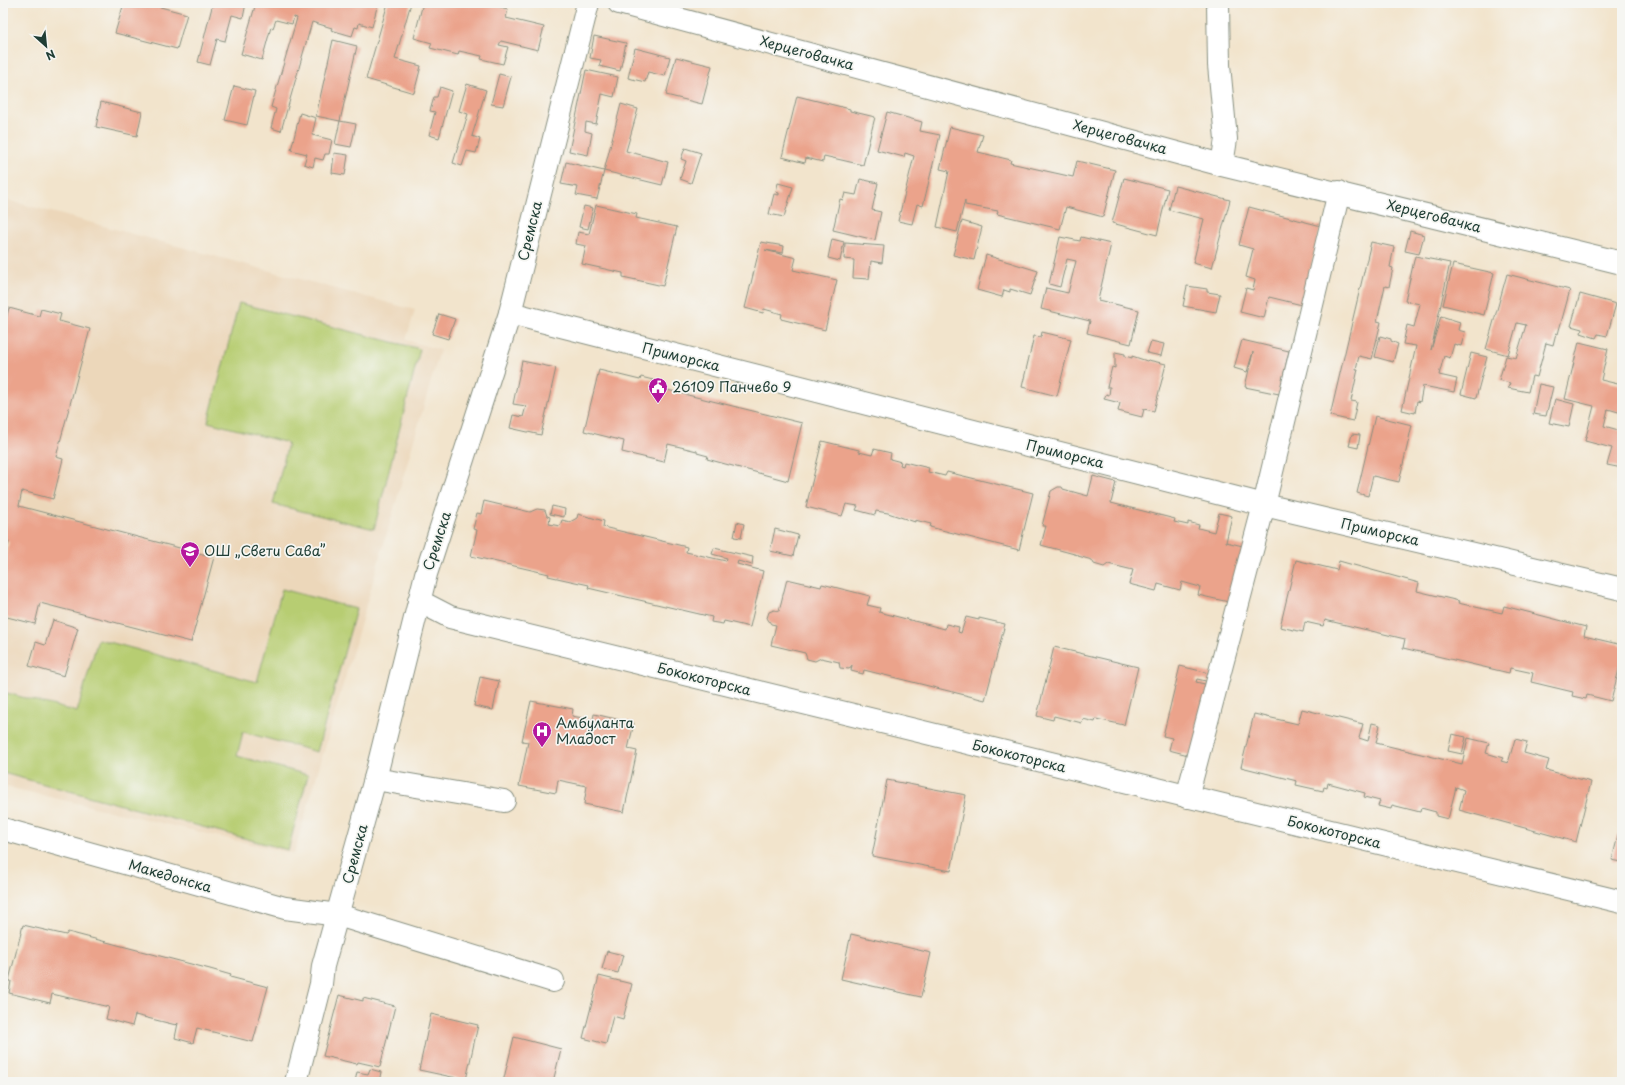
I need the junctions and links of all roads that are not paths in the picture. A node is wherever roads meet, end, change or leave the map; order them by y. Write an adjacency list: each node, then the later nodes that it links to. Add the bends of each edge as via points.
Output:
1 (588, 3): 7 (street, Сремска)
2 (619, 3): 4 (street, Херцеговачка)
3 (1218, 3): 4 (street, via 1219,65 1226,139)
4 (1222, 165): 5 (street, Херцеговачка)
5 (1339, 192): 6 (street, Херцеговачка); 8 (street)
6 (1622, 263)
7 (510, 313): 8 (street, Приморска); 10 (street, Сремска)
8 (1264, 505): 9 (street, Приморска); 12 (street)
9 (1622, 589)
10 (419, 601): 11 (street, Сремска); 12 (street, Бококоторска, via 450,617)
11 (375, 779): 13 (street); 16 (street, Сремска)
12 (1187, 797): 15 (street, Бококоторска)
13 (504, 801)
14 (3, 829): 16 (street, Македонска, via 285,908)
15 (1622, 902)
16 (338, 915): 17 (street, Македонска); 18 (street, Сремска)
17 (553, 981)
18 (296, 1082)

